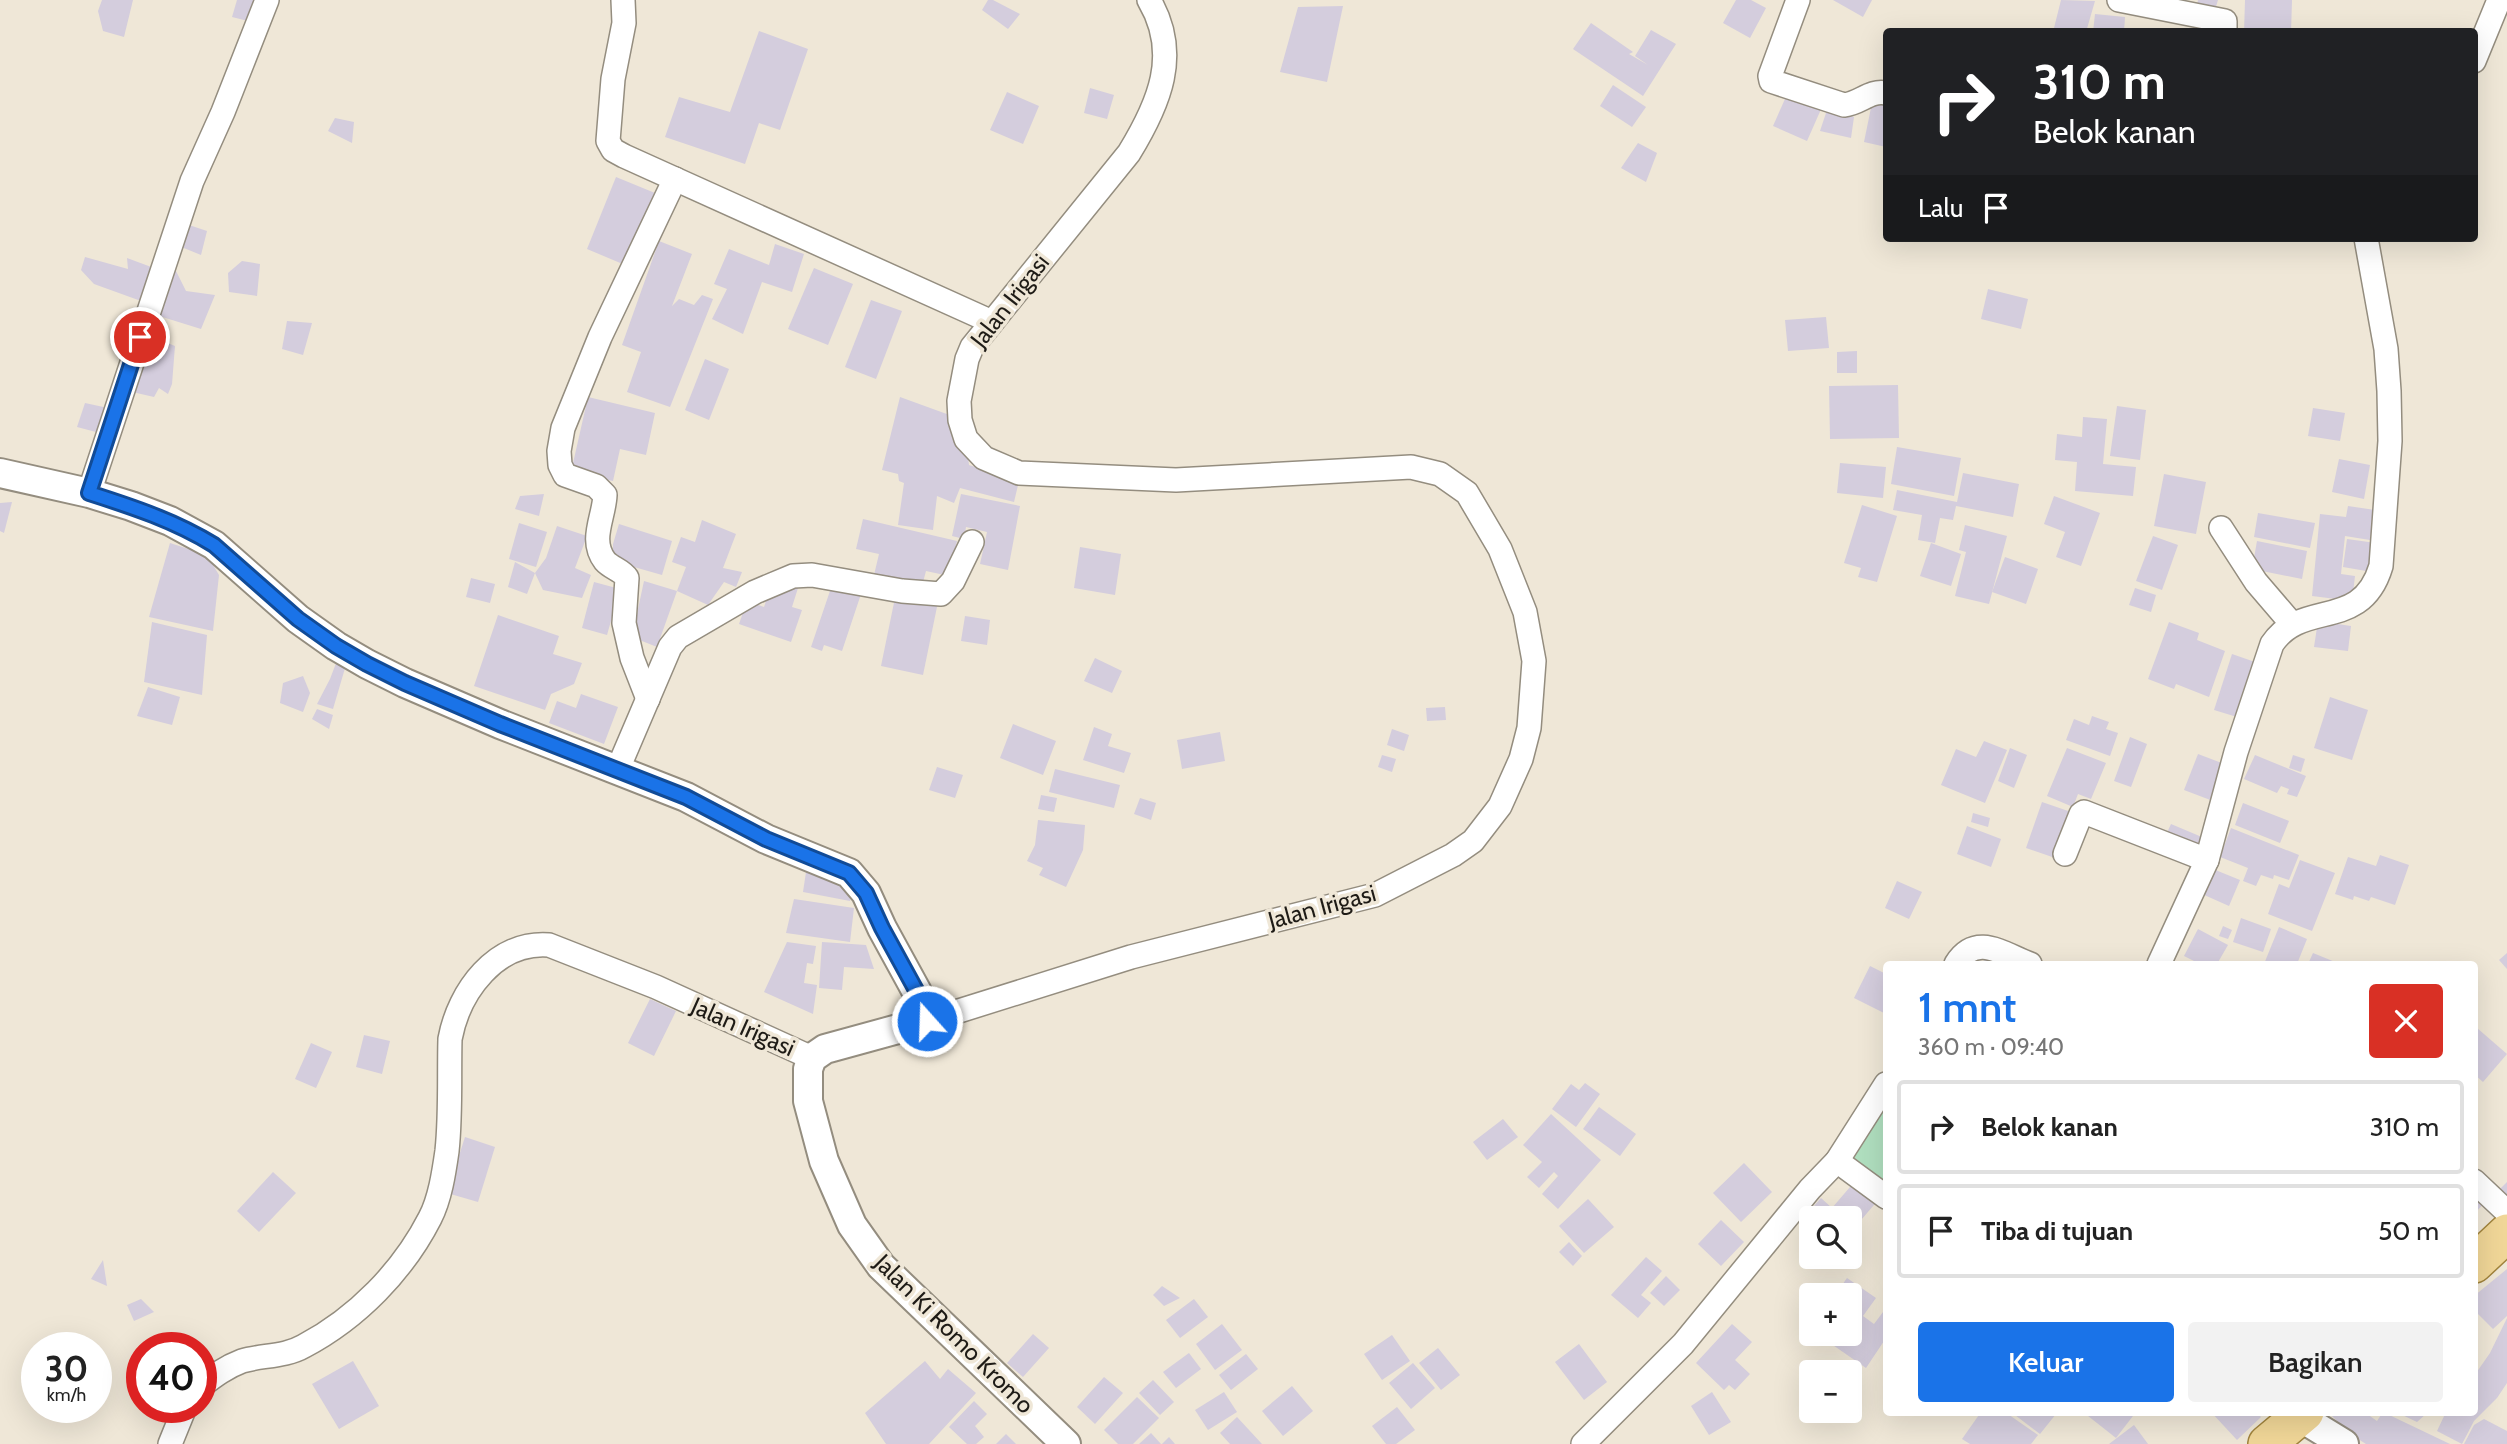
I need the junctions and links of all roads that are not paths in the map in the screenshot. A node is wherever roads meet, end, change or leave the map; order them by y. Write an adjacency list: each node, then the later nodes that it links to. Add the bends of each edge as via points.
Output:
1 (267, 0): 14 (street, via 192,181)
2 (623, 0): 10 (street, via 608,141 613,150)
3 (1149, 0): 12 (street, Jalan Irigasi, via 1165,38 1166,57 1157,97 1141,133)
4 (1798, 0): 9 (street, via 1771,81 1844,105 1870,93)
5 (2119, 0): 7 (street, via 2225,21)
6 (2499, 0): 8 (street)
7 (2225, 28)
8 (2478, 51)
9 (1883, 93)
10 (675, 180): 12 (street); 18 (street, via 600,337 562,428 559,451 565,475 596,486 604,495 596,535 607,563 627,578 624,623)
11 (2367, 242): 17 (street, via 2389,391 2381,566 2375,583 2356,604)
12 (992, 322): 25 (street, Jalan Irigasi, via 967,359 958,410 970,446 996,465 1019,473 1176,480 1411,467 1440,474 1467,493 1500,550 1525,612 1534,661 1529,728 1509,788 1473,841 1376,895 1131,957)
13 (0, 473): 14 (street)
14 (89, 493): 19 (street, via 150,512 214,545 298,619 367,664)
15 (2221, 528): 17 (street, via 2256,582)
16 (972, 541): 18 (street, via 953,581 937,595 812,575 772,583 673,641)
17 (2292, 624): 21 (street, via 2277,636 2267,654)
18 (648, 699): 19 (street)
19 (617, 771): 25 (street, via 686,797 766,839 849,873 866,893)
20 (2065, 854): 21 (street, via 2084,812)
21 (2207, 860): 24 (street)
22 (1959, 961): 23 (street, via 1968,950 1980,946)
23 (2022, 961)
24 (2160, 961)
25 (927, 1021): 26 (street, Jalan Irigasi, via 825,1049)
26 (812, 1058): 34 (street, Jalan Irigasi, via 656,987 549,945 534,944 508,952 467,993 453,1021 447,1150 431,1216 415,1243 372,1295 303,1347 244,1361); 39 (street, Jalan Ki Romo Kromo, via 806,1079 815,1134 852,1225 881,1266)
27 (1883, 1089): 28 (street)
28 (1837, 1161): 30 (street); 40 (street, via 1683,1344)
29 (2478, 1185): 31 (street)
30 (1883, 1195)
31 (2507, 1212)
32 (2507, 1233): 33 (main road)
33 (2478, 1260)
34 (217, 1373)
35 (2301, 1416): 41 (main road)
36 (2303, 1416): 42 (street)
37 (179, 1423): 38 (street)
38 (170, 1444)
39 (1066, 1444)
40 (1583, 1444)
41 (2267, 1444)
42 (2344, 1444)

